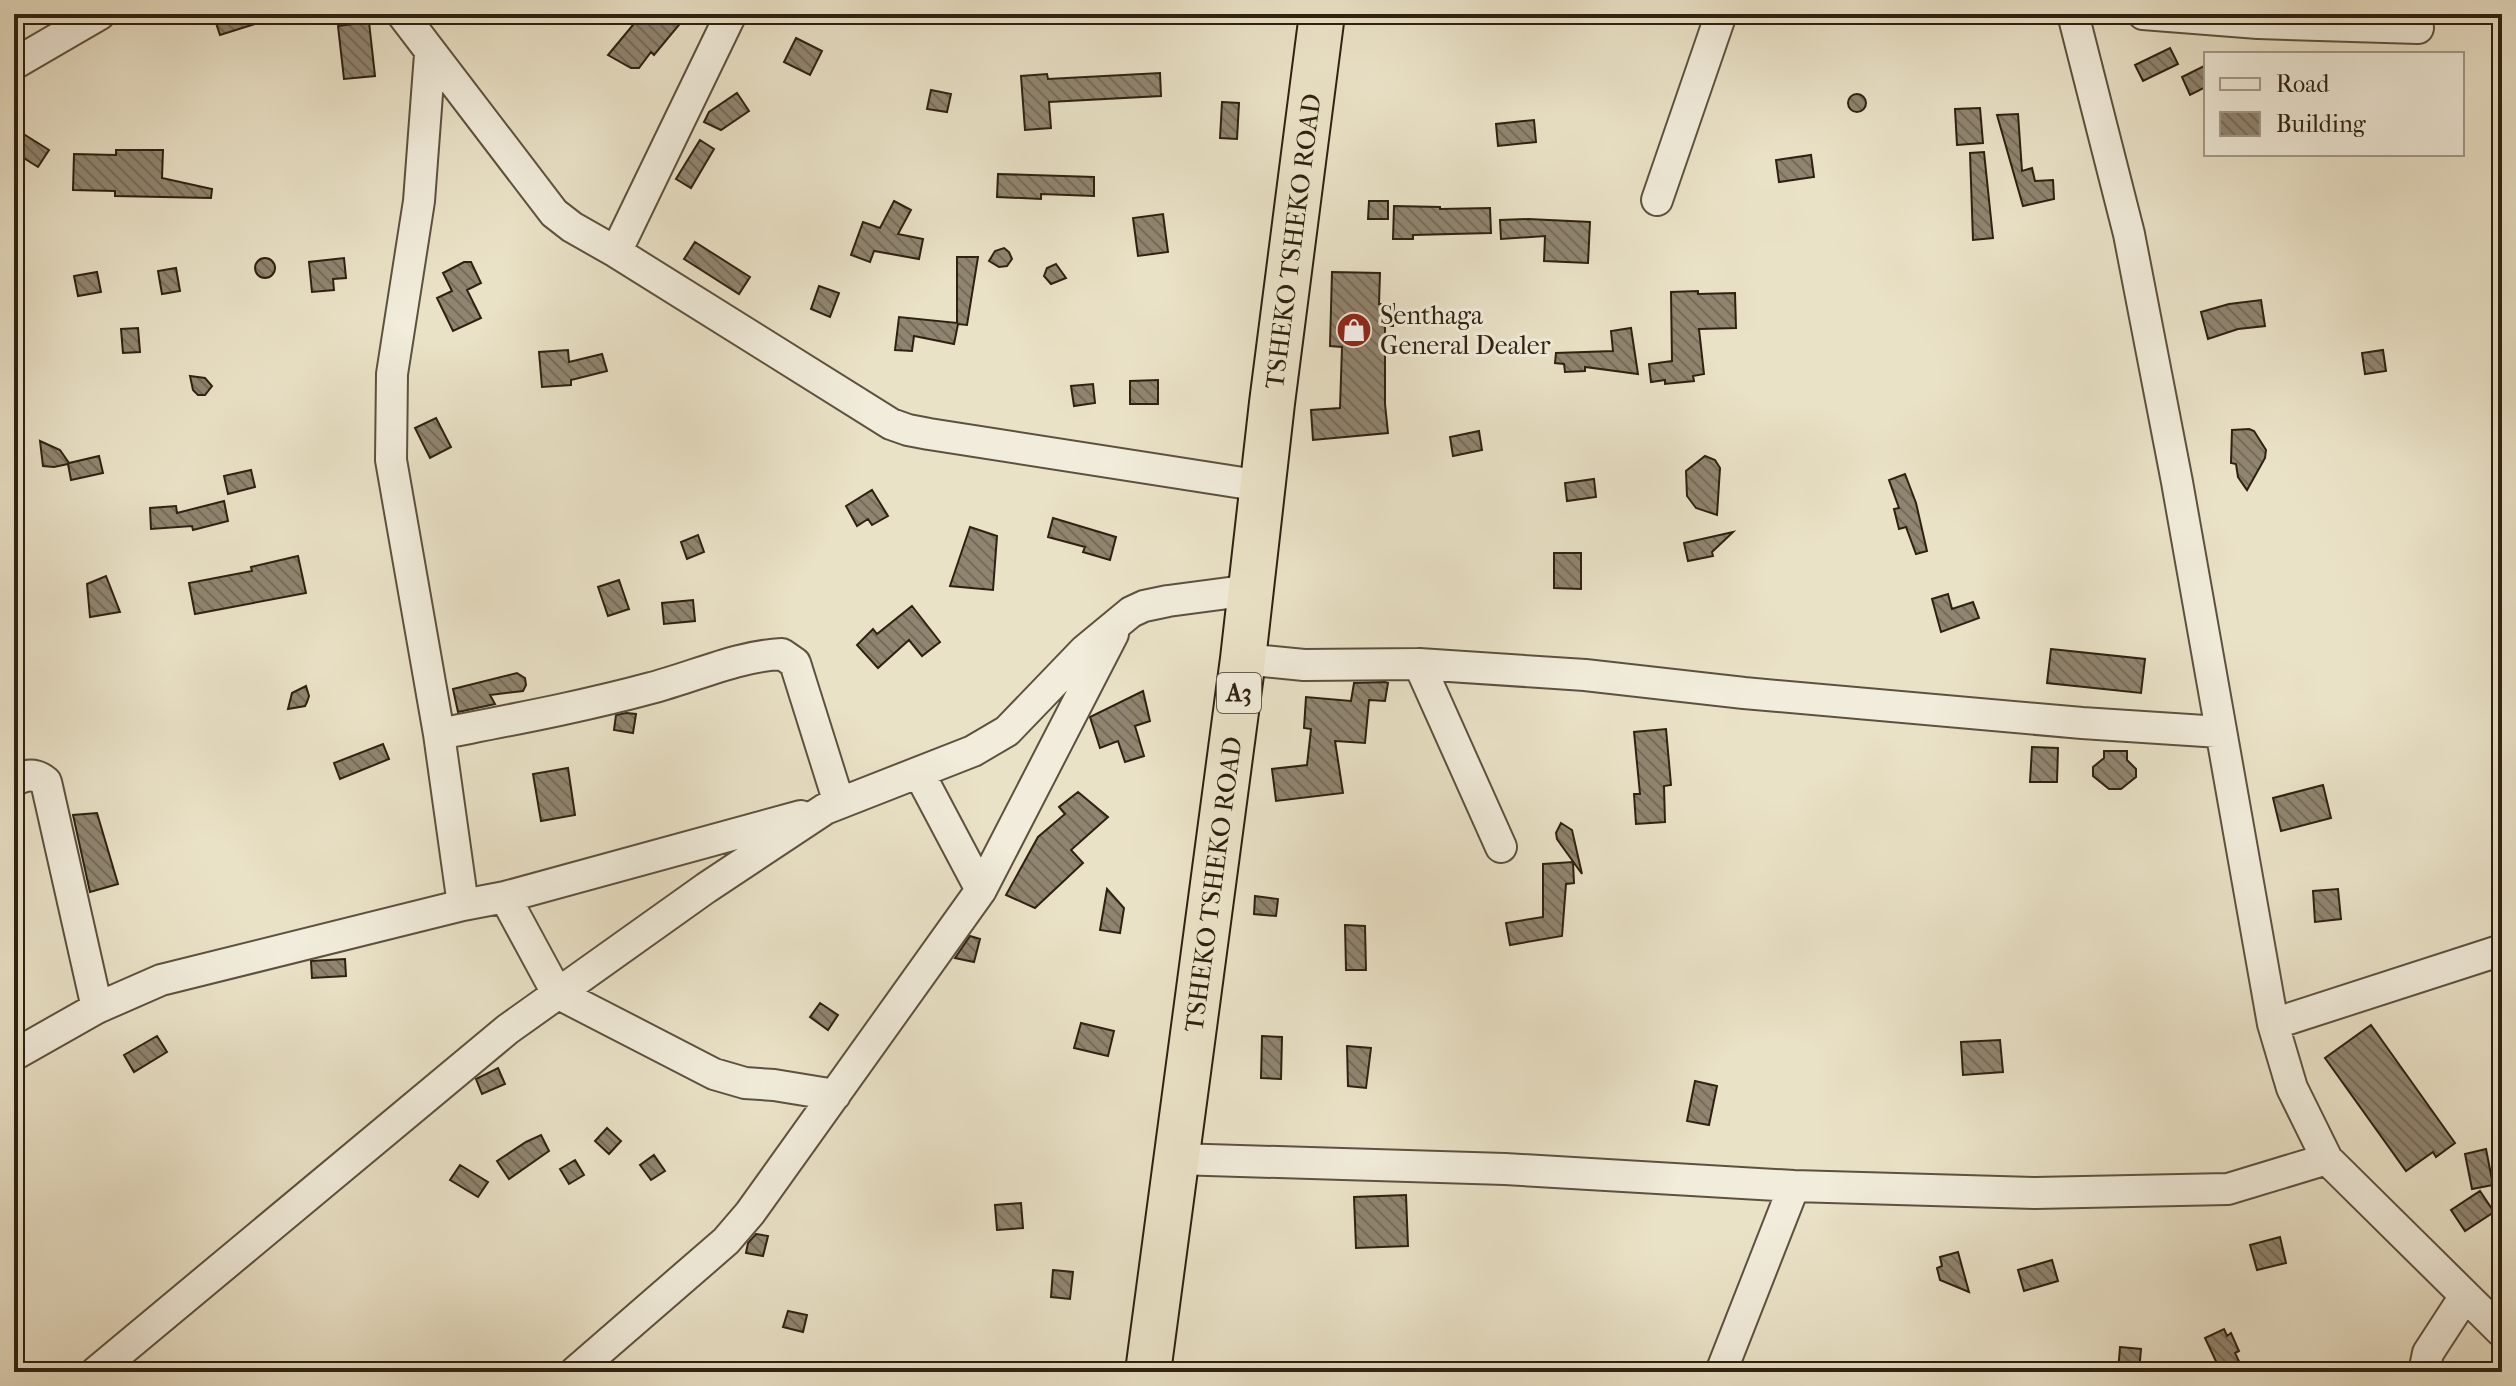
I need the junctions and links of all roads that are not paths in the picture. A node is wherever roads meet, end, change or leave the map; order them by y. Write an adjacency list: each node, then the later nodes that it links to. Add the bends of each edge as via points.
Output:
1 (100, 14): 10 (street)
2 (402, 14): 9 (street)
3 (731, 14): 12 (street)
4 (1322, 14): 13 (highway, TSHEKO TSHEKO ROAD / A3)
5 (1721, 14): 11 (street)
6 (2073, 14): 18 (street, via 2129,234)
7 (2143, 14): 8 (street)
8 (2418, 28)
9 (430, 54): 12 (street, via 548,207); 19 (street, via 419,201 392,374 391,460)
10 (14, 64)
11 (1657, 200)
12 (616, 252): 13 (street, via 891,424)
13 (1262, 486): 14 (highway, TSHEKO TSHEKO ROAD / A3)
14 (1251, 590): 15 (street, via 1144,606); 16 (highway, TSHEKO TSHEKO ROAD / A3)
15 (1120, 621): 20 (street, via 1007,731); 24 (street)
16 (1243, 659): 17 (street, via 1304,665); 33 (highway, TSHEKO TSHEKO ROAD / A3)
17 (1419, 664): 18 (street); 23 (street)
18 (2220, 732): 30 (street)
19 (439, 734): 22 (street, via 612,699 782,654 795,663); 26 (street)
20 (919, 773): 22 (street); 24 (street)
21 (14, 781): 29 (street, via 29,775 46,782)
22 (832, 806): 25 (street); 28 (street)
23 (1501, 847)
24 (981, 890): 32 (street)
25 (505, 897): 26 (street); 28 (street)
26 (463, 905): 29 (street, via 161,980)
27 (2502, 950): 30 (street)
28 (557, 993): 32 (street, via 714,1074); 38 (street)
29 (97, 1008): 31 (street)
30 (2273, 1024): 34 (street, via 2292,1088)
31 (14, 1055)
32 (835, 1095): 39 (street, via 726,1241)
33 (1176, 1159): 35 (street, via 1505,1169); 40 (highway, TSHEKO TSHEKO ROAD / A3)
34 (2327, 1159): 35 (street, via 2228,1189 2035,1193); 36 (street)
35 (1794, 1186): 41 (street)
36 (2465, 1296): 37 (street); 42 (street, via 2428,1353)
37 (2502, 1332)
38 (96, 1372)
39 (575, 1372)
40 (1148, 1372)
41 (1721, 1372)
42 (2424, 1372)

